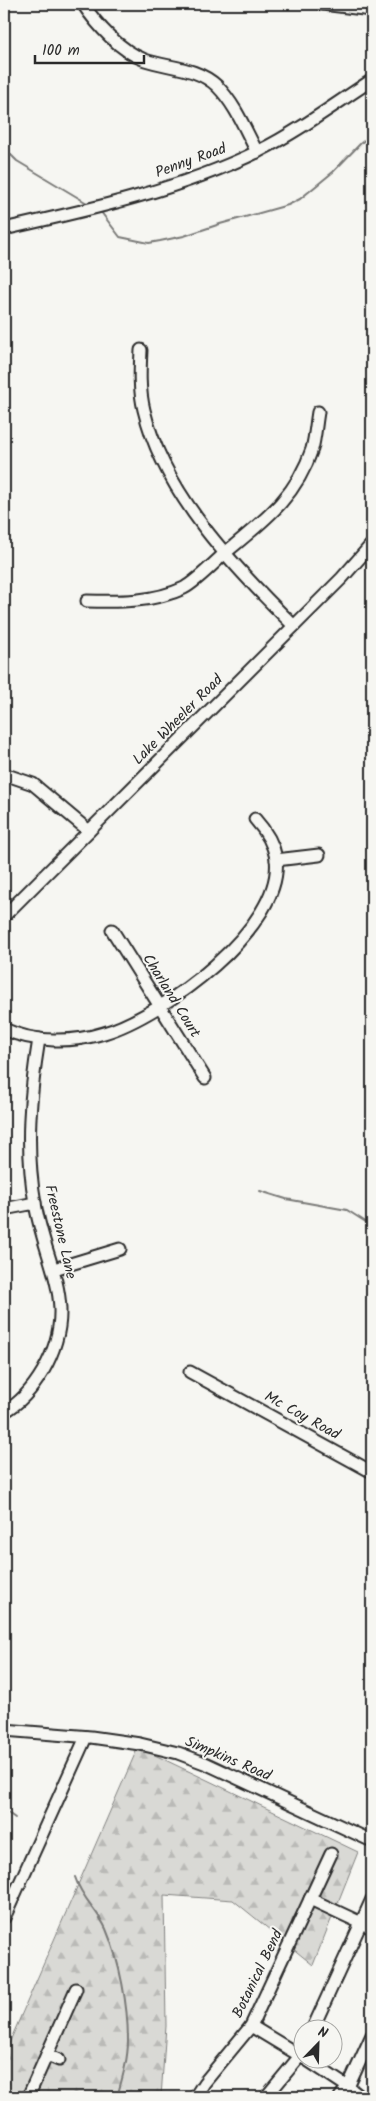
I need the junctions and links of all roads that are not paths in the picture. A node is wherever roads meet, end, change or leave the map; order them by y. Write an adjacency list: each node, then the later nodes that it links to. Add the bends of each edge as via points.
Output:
1 (83, 4): 5 (street, via 131,54 199,74 216,86 236,111)
2 (322, 4): 3 (street)
3 (372, 10)
4 (372, 80): 5 (street, Penny Road)
5 (257, 152): 6 (street, Penny Road, via 147,193)
6 (4, 229)
7 (140, 350): 10 (street, via 140,378 150,430 176,485)
8 (318, 412): 10 (street, via 312,448 291,491 276,510)
9 (372, 544): 12 (street, Lake Wheeler Road)
10 (225, 554): 11 (street, via 186,587 144,599); 12 (street)
11 (87, 601)
12 (294, 626): 15 (street, Lake Wheeler Road)
13 (4, 774): 15 (street, via 33,784)
14 (255, 818): 17 (street, via 274,848)
15 (89, 831): 18 (street, Lake Wheeler Road)
16 (319, 855): 17 (street)
17 (276, 860): 20 (street, via 272,891 257,920 222,957)
18 (4, 916)
19 (112, 930): 20 (street, Charland Court)
20 (160, 1007): 22 (street, via 103,1034 65,1040); 23 (street, Charland Court)
21 (4, 1030): 22 (street)
22 (39, 1039): 24 (street, Freestone Lane, via 29,1119)
23 (205, 1078)
24 (35, 1204): 25 (street); 27 (street, Freestone Lane)
25 (4, 1209)
26 (120, 1250): 27 (street)
27 (54, 1269): 29 (street, Freestone Lane, via 61,1315 54,1348 47,1365 28,1392)
28 (190, 1372): 30 (street, Mc Coy Road)
29 (4, 1412)
30 (372, 1472)
31 (4, 1730): 32 (street, Simpkins Road)
32 (86, 1737): 33 (street, Simpkins Road, via 178,1753); 37 (street)
33 (372, 1841)
34 (331, 1854): 35 (street, Botanical Bend)
35 (310, 1899): 38 (street); 41 (street, Botanical Bend)
36 (372, 1899): 38 (street)
37 (4, 1918)
38 (367, 1926): 40 (street)
39 (76, 1989): 44 (street)
40 (318, 2018)
41 (251, 2026): 43 (street); 50 (street, Botanical Bend)
42 (372, 2036): 48 (street)
43 (294, 2050)
44 (47, 2055): 45 (street); 49 (street)
45 (59, 2060)
46 (294, 2065): 51 (street)
47 (321, 2068): 48 (street)
48 (348, 2087): 52 (street); 53 (street)
49 (28, 2097)
50 (195, 2097)
51 (266, 2097)
52 (340, 2097)
53 (361, 2097)

